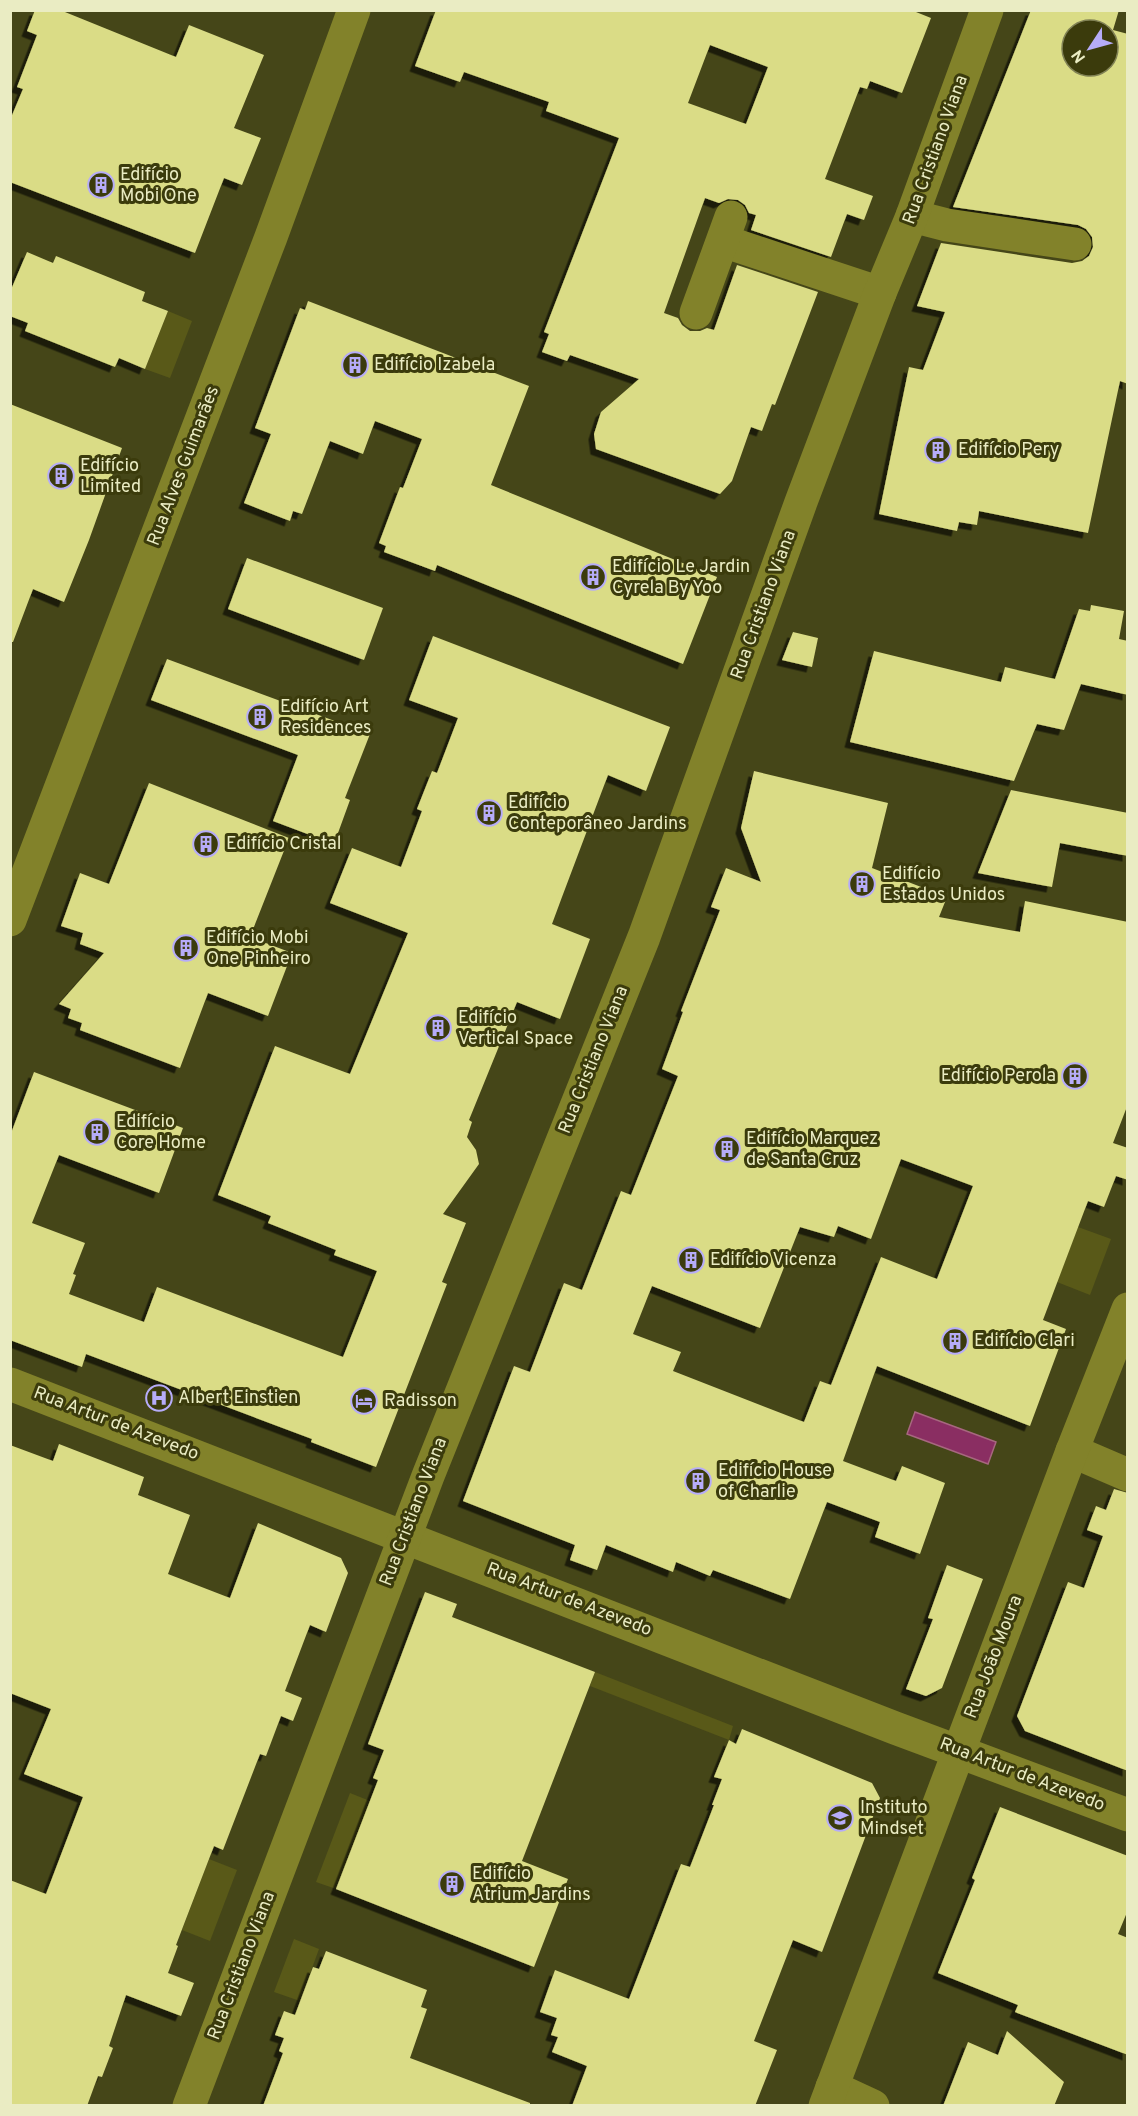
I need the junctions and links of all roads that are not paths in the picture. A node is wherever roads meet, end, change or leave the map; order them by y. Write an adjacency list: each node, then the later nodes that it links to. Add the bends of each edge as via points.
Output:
1 (354, 10): 7 (street, Rua Alves Guimarães)
2 (987, 10): 3 (street, Rua Cristiano Viana)
3 (912, 216): 4 (street); 5 (street, Rua Cristiano Viana)
4 (1075, 244)
5 (880, 293): 6 (street, via 727,229); 12 (street, Rua Cristiano Viana, via 644,937)
6 (696, 314)
7 (10, 920)
8 (1128, 1309): 10 (street, Rua João Moura)
9 (10, 1384): 12 (street, Rua Artur de Azevedo)
10 (1072, 1451): 11 (street); 13 (street, Rua João Moura)
11 (1128, 1475)
12 (405, 1536): 13 (street, Rua Artur de Azevedo); 16 (street, Rua Cristiano Viana)
13 (959, 1751): 14 (street, Rua Artur de Azevedo); 15 (street, Rua João Moura)
14 (1128, 1815)
15 (828, 2096): 17 (street)
16 (189, 2106)
17 (873, 2106)

